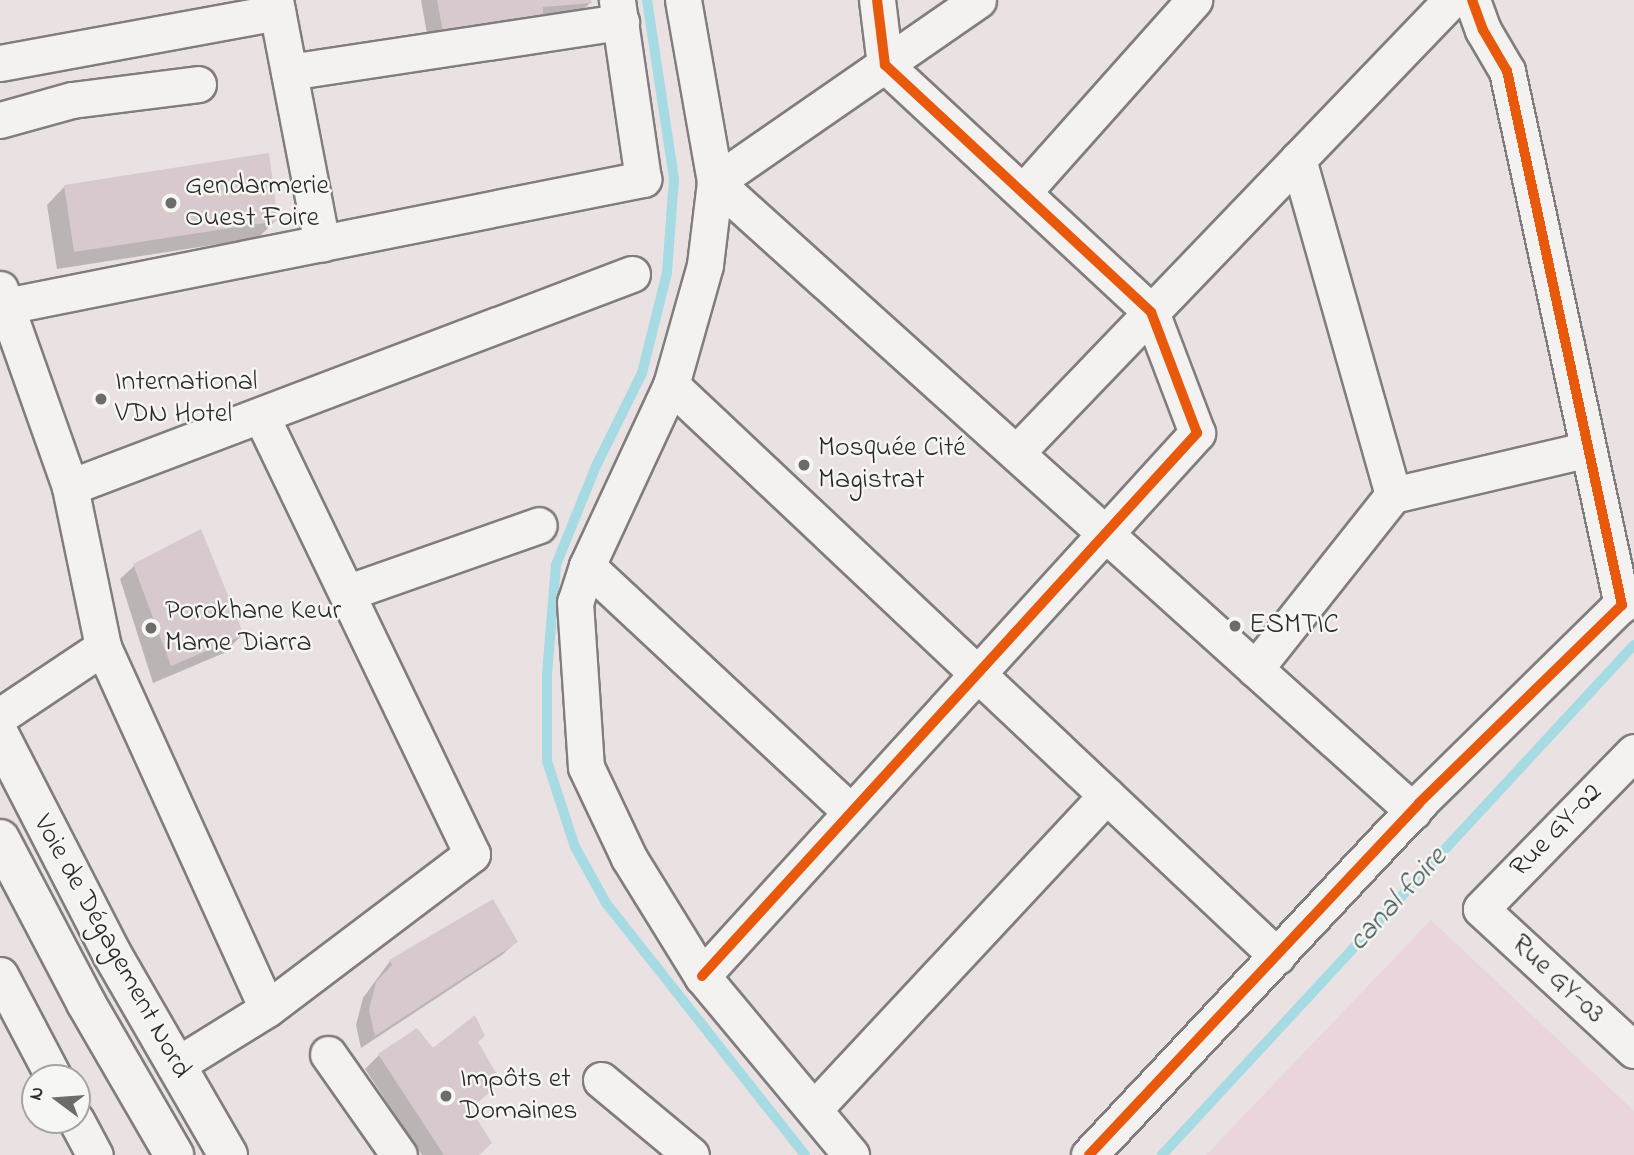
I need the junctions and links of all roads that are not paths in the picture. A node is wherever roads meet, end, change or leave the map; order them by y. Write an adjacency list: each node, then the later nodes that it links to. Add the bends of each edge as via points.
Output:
1 (684, 0): 15 (street)
2 (877, 0): 10 (street)
3 (978, 0): 10 (street)
4 (1194, 0): 16 (street)
5 (1451, 0): 14 (street)
6 (1472, 0): 23 (street, via 1507,71)
7 (276, 6): 9 (street); 11 (street)
8 (619, 11): 11 (street); 17 (street, via 643,179)
9 (0, 63)
10 (886, 65): 15 (street); 16 (street)
11 (289, 72): 17 (street)
12 (198, 84): 13 (street, via 72,100)
13 (0, 120)
14 (1298, 159): 20 (street); 26 (street)
15 (715, 182): 21 (street, via 705,265); 24 (street)
16 (1024, 191): 20 (street)
17 (322, 243): 19 (street)
18 (632, 274): 22 (street)
19 (3, 298): 25 (street)
20 (1151, 312): 24 (street); 28 (street, via 1197,433)
21 (671, 385): 29 (street); 34 (street)
22 (261, 415): 25 (street); 30 (street)
23 (1586, 450): 26 (street); 31 (street)
24 (1016, 453): 28 (street)
25 (70, 487): 32 (street)
26 (1392, 495): 33 (street)
27 (539, 526): 30 (street)
28 (1105, 533): 33 (street); 34 (street)
29 (587, 566): 40 (street); 45 (street, via 575,602 586,767 629,858)
30 (349, 592): 46 (street, via 472,854)
31 (1628, 598): 39 (street)
32 (103, 647): 35 (street); 46 (street)
33 (1255, 669): 39 (street)
34 (978, 674): 38 (street); 40 (street)
35 (0, 716)
36 (0, 736): 50 (highway, Voie de Dégagement Nord, via 111,954)
37 (1634, 752): 42 (street, Rue GY-02)
38 (1107, 796): 43 (street); 52 (street)
39 (1413, 811): 43 (street)
40 (851, 812): 45 (street)
41 (0, 839): 55 (highway, Voie de Dégagement Nord, via 86,1003)
42 (1481, 909): 47 (street, Rue GY-03)
43 (1277, 956): 60 (street)
44 (0, 975): 49 (street)
45 (702, 976): 52 (street)
46 (267, 1009): 50 (street)
47 (1634, 1049)
48 (328, 1054): 57 (street)
49 (47, 1064)
50 (176, 1066): 56 (highway, Voie de Dégagement Nord)
51 (601, 1080): 58 (street)
52 (814, 1109): 59 (street)
53 (84, 1134): 54 (street)
54 (95, 1155)
55 (174, 1155)
56 (228, 1155)
57 (399, 1155)
58 (691, 1155)
59 (851, 1155)
60 (1089, 1155)

